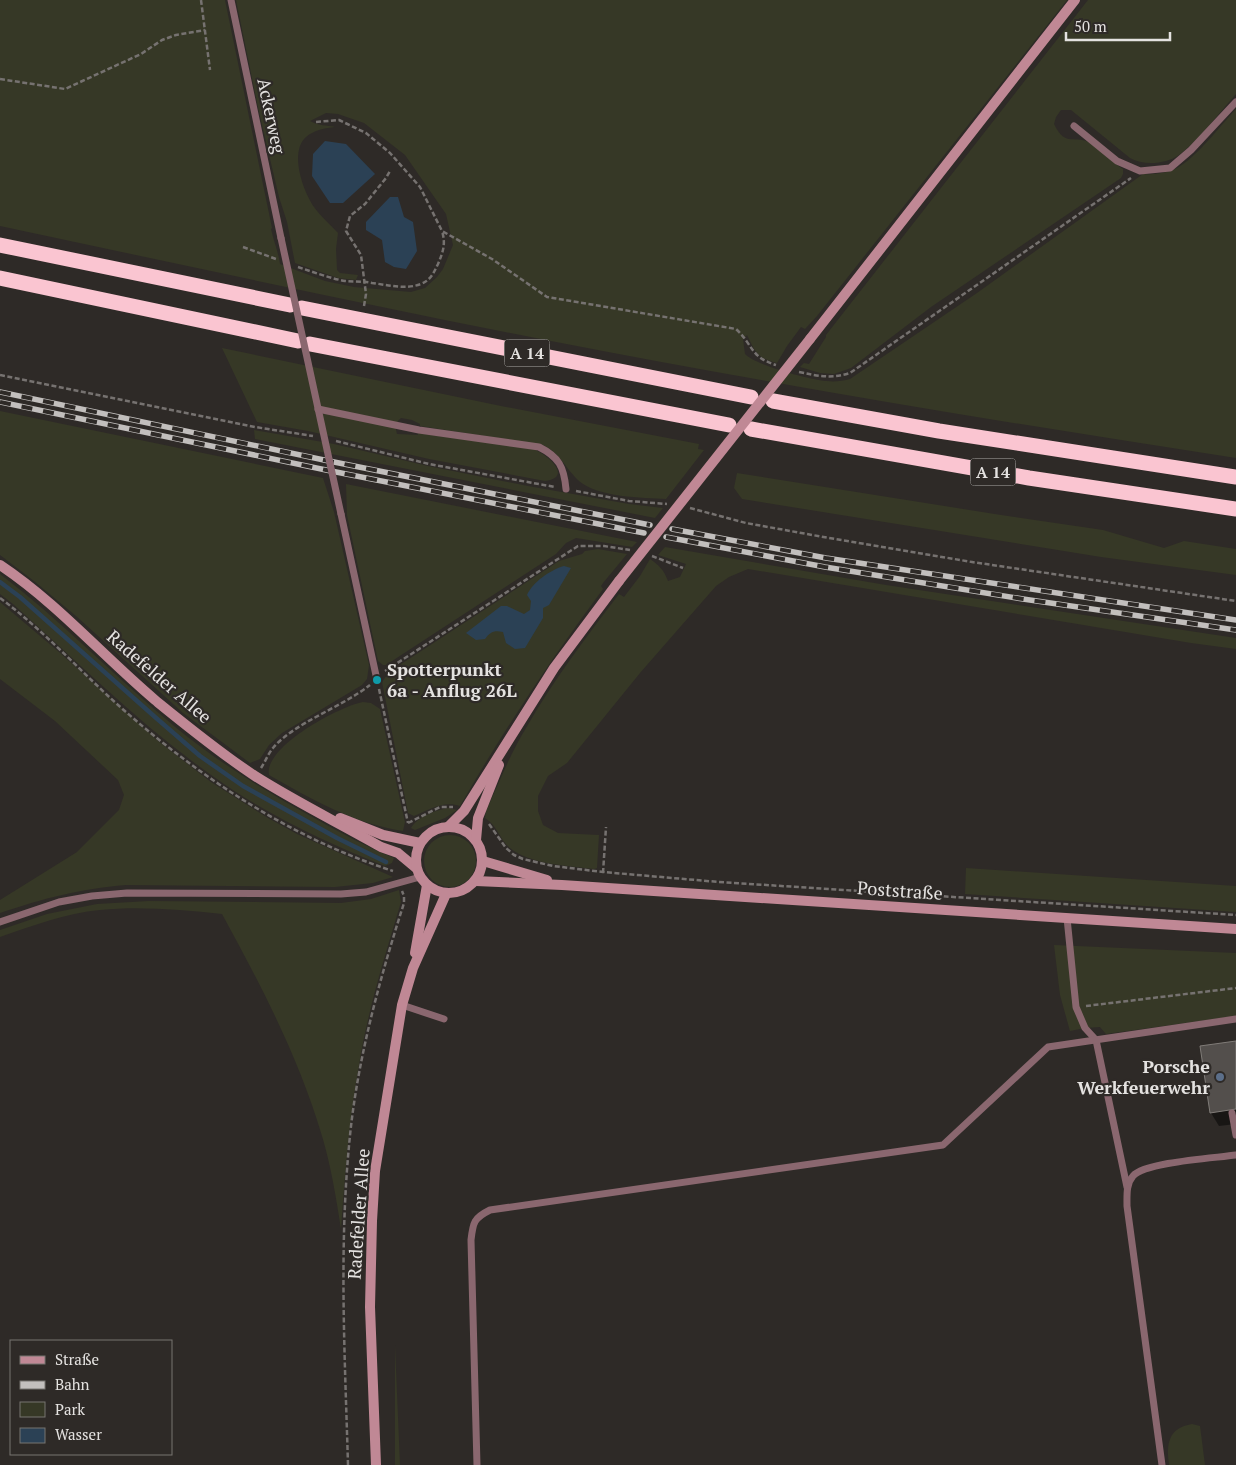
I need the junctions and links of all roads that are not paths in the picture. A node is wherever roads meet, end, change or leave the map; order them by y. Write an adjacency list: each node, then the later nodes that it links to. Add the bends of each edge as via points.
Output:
1 (231, 0): 9 (lane, Ackerweg, bridge)
2 (1075, 0): 17 (main road, bridge, via 619,581 554,668)
3 (1236, 102): 4 (lane, via 1170,168 1140,171 1116,161)
4 (1074, 126)
5 (0, 245): 7 (highway, A 14)
6 (0, 278): 10 (highway, A 14, via 304,342)
7 (751, 397)
8 (773, 401): 12 (highway, A 14, via 939,431)
9 (318, 410): 13 (lane, via 419,430 539,447 557,459 565,473); 16 (lane, Ackerweg, bridge)
10 (729, 425)
11 (751, 429): 14 (highway, A 14, via 1019,477)
12 (1236, 477)
13 (566, 489)
14 (1236, 509)
15 (0, 565): 18 (main road, Radefelder Allee, via 92,641 155,699 256,776)
16 (377, 680)
17 (507, 744): 19 (main road, via 464,811); 20 (main road, via 478,818)
18 (305, 804): 21 (main road, Radefelder Allee, via 383,834); 23 (main road, Radefelder Allee, via 381,847 398,853)
19 (448, 827): 20 (main road, via 458,828); 21 (main road, via 432,832)
20 (476, 840): 22 (main road, via 482,850)
21 (420, 843): 23 (main road)
22 (483, 861): 24 (main road); 26 (main road, Poststraße)
23 (418, 872): 25 (main road); 29 (lane, via 399,882 366,892 341,894 126,893 92,896 58,902)
24 (476, 881): 26 (main road, Poststraße); 27 (main road, via 468,889)
25 (427, 885): 27 (main road); 31 (main road)
26 (562, 885): 28 (main road, Poststraße)
27 (446, 894): 31 (main road)
28 (1067, 918): 30 (main road, Poststraße); 35 (lane, via 1076,1007 1085,1028)
29 (0, 922)
30 (1236, 929)
31 (413, 968): 32 (main road, Radefelder Allee)
32 (402, 1005): 33 (lane); 40 (main road, Radefelder Allee, via 375,1170 372,1221 370,1307)
33 (444, 1018)
34 (1236, 1019): 35 (lane)
35 (1096, 1040): 39 (lane); 41 (lane, via 1048,1047 943,1145 490,1210 479,1216 473,1224 471,1240)
36 (1232, 1113): 37 (lane)
37 (1236, 1135)
38 (1236, 1155): 39 (lane, via 1150,1167 1134,1175)
39 (1127, 1188): 42 (lane)
40 (376, 1465)
41 (477, 1465)
42 (1162, 1465)

